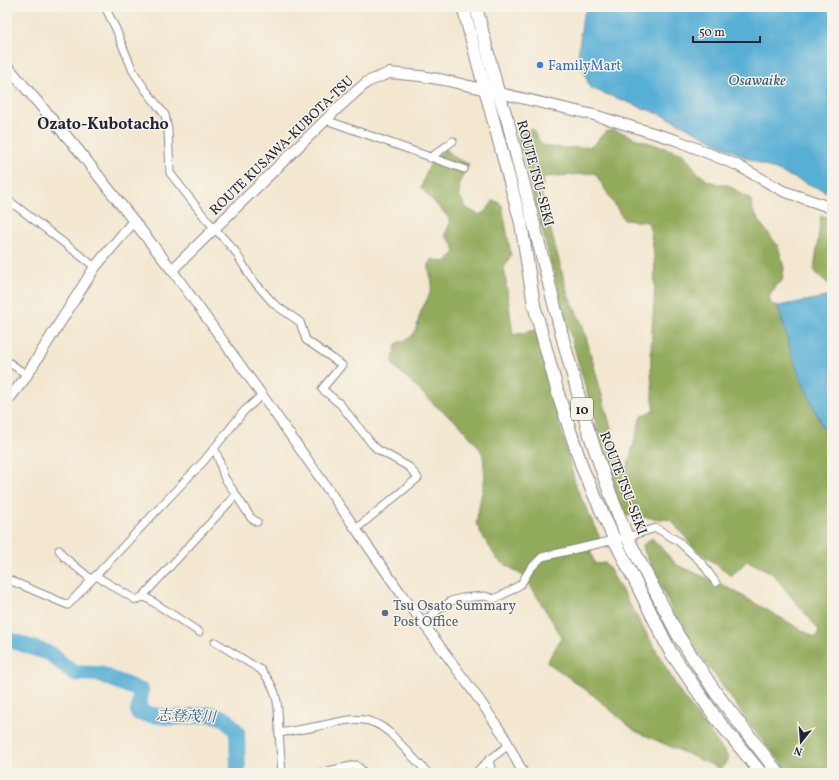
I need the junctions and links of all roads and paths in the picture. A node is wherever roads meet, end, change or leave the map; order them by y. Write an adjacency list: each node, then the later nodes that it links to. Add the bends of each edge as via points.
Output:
1 (105, 7): 14 (street, via 134,70 165,115 170,173)
2 (463, 7): 5 (main road, ROUTE TSU-SEKI / 10)
3 (476, 7): 6 (main road, ROUTE TSU-SEKI / 10)
4 (7, 66): 13 (main road)
5 (485, 89): 6 (main road, ROUTE KUSAWA-KUBOTA-TSU); 7 (main road, ROUTE KUSAWA-KUBOTA-TSU, via 420,76 389,73 367,82); 26 (main road, ROUTE TSU-SEKI / 10, via 521,223 534,305 559,397 583,470)
6 (498, 92): 12 (main road, ROUTE KUSAWA-KUBOTA-TSU, via 594,115 676,140 737,165 783,191); 25 (main road, ROUTE TSU-SEKI / 10, via 587,426)
7 (326, 120): 9 (street); 14 (main road, ROUTE KUSAWA-KUBOTA-TSU)
8 (453, 140): 9 (street)
9 (430, 158): 10 (street)
10 (464, 169)
11 (7, 198): 15 (street)
12 (832, 208)
13 (134, 221): 15 (main road); 16 (main road)
14 (215, 229): 16 (main road, ROUTE KUSAWA-KUBOTA-TSU); 24 (street, via 235,251 251,278 274,304 300,322 306,340 342,365 322,389 340,404 377,449 409,467 418,478)
15 (95, 267): 18 (main road)
16 (172, 270): 19 (street)
17 (7, 361): 18 (street)
18 (27, 375): 20 (main road)
19 (262, 395): 21 (street, via 244,411); 24 (street)
20 (7, 402)
21 (214, 448): 22 (street, via 224,477); 28 (street)
22 (236, 495): 23 (street, via 251,518); 31 (street)
23 (257, 522)
24 (357, 528): 32 (street, via 400,592)
25 (627, 537): 26 (street); 30 (street, via 656,528 678,540 702,563); 46 (main road, ROUTE TSU-SEKI / 10, via 678,635 716,693)
26 (615, 540): 32 (street, via 542,557 530,569 521,584 510,591 494,599 485,596 451,601); 45 (main road, ROUTE TSU-SEKI / 10, via 670,651 716,718)
27 (59, 550): 28 (street, via 64,557)
28 (94, 578): 29 (street, via 68,604); 31 (street, via 136,600)
29 (7, 580)
30 (716, 583)
31 (142, 597): 33 (street)
32 (424, 622): 36 (street)
33 (199, 632)
34 (216, 642): 35 (street, via 252,664 266,677 279,706)
35 (279, 733): 38 (street); 41 (street, via 351,719 373,722 390,733)
36 (509, 745): 37 (street); 44 (street)
37 (488, 760): 42 (street); 43 (street)
38 (282, 773)
39 (318, 773): 40 (street, via 356,765)
40 (365, 773)
41 (428, 773)
42 (475, 773)
43 (492, 773)
44 (523, 773)
45 (761, 773)
46 (778, 773)

